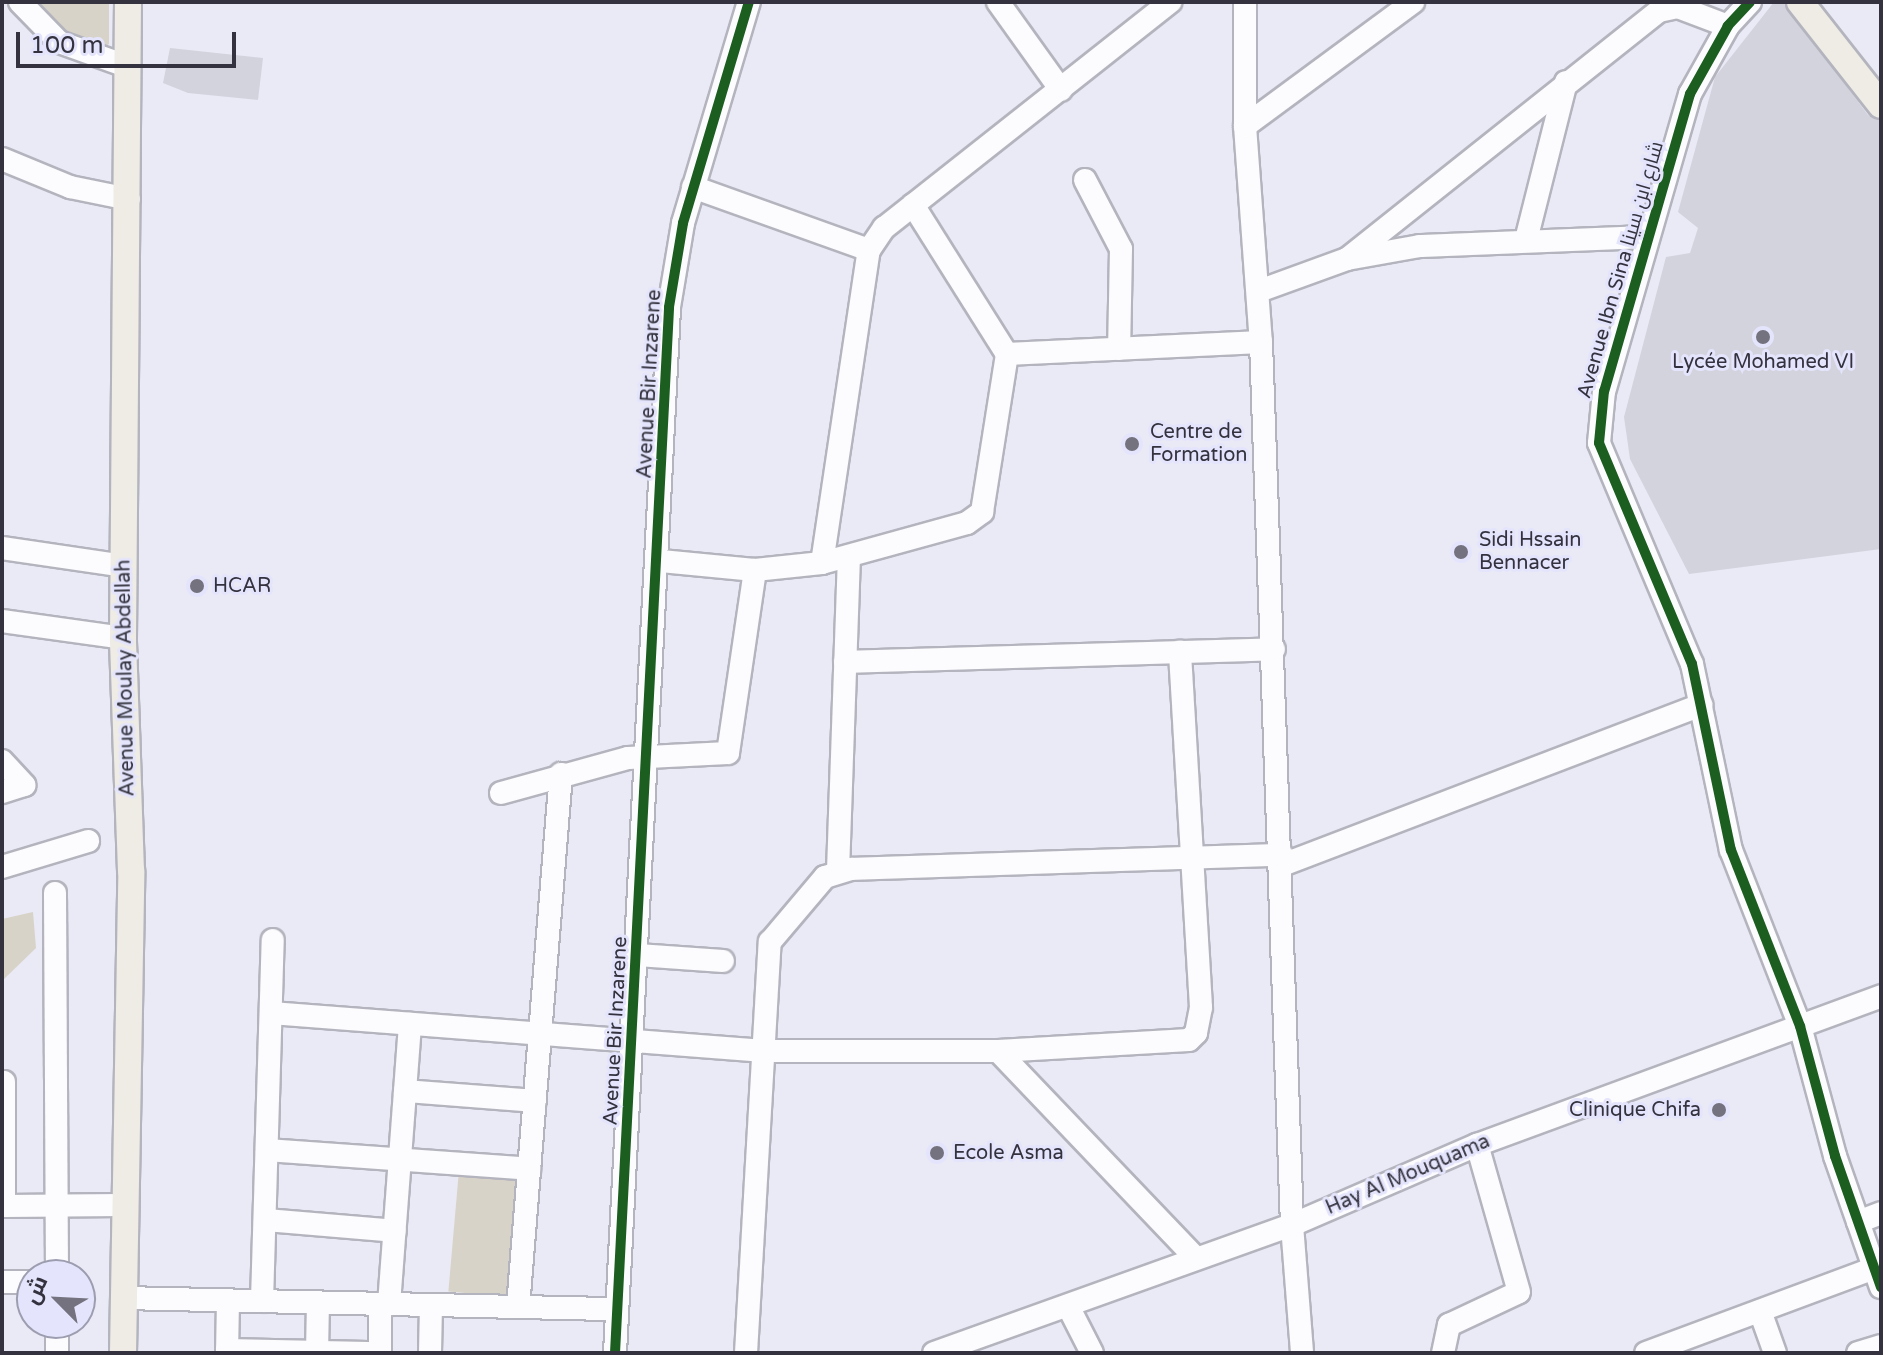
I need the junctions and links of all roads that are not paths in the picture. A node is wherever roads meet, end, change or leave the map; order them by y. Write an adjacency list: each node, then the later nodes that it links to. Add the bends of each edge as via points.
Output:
1 (20, 2): 12 (street, via 59,42)
2 (128, 2): 12 (main road, Avenue Moulay Abdellah)
3 (749, 2): 19 (street, Avenue Bir Inzarene)
4 (998, 2): 14 (street)
5 (1170, 2): 14 (street)
6 (1245, 2): 16 (street)
7 (1413, 2): 10 (street)
8 (1750, 2): 11 (street, Avenue Ibn Sina شارع ابن سينا)
9 (1800, 2): 15 (main road)
10 (1387, 10): 16 (street)
11 (1728, 26): 13 (street, via 1667,7); 23 (street, Avenue Ibn Sina شارع ابن سينا, via 1690,94)
12 (129, 67): 20 (main road, Avenue Moulay Abdellah)
13 (1566, 82): 21 (street); 24 (street)
14 (1061, 90): 22 (street)
15 (1880, 103)
16 (1245, 126): 28 (street)
17 (2, 159): 20 (street, via 70,187)
18 (1085, 180): 30 (street, via 1121,249)
19 (693, 187): 26 (street); 34 (street, Avenue Bir Inzarene, via 669,307)
20 (129, 199): 36 (main road, Avenue Moulay Abdellah)
21 (1414, 204): 25 (street); 27 (street)
22 (913, 205): 26 (street); 31 (street)
23 (1648, 237): 24 (street); 43 (street, Avenue Ibn Sina شارع ابن سينا, via 1604,391 1599,443 1678,630)
24 (1526, 240): 25 (street)
25 (1420, 246): 27 (street)
26 (869, 250): 35 (street)
27 (1347, 259): 28 (street)
28 (1259, 291): 29 (street)
29 (1261, 342): 30 (street); 40 (street)
30 (1119, 349): 31 (street)
31 (1007, 354): 33 (street, via 982,512 967,523)
32 (2, 548): 36 (street)
33 (849, 556): 35 (street); 42 (street)
34 (661, 561): 37 (street); 44 (street, Avenue Bir Inzarene)
35 (822, 563): 37 (street)
36 (124, 566): 39 (main road, Avenue Moulay Abdellah)
37 (755, 570): 44 (street, via 728,753)
38 (2, 621): 39 (street)
39 (123, 638): 74 (main road, Avenue Moulay Abdellah, via 131,871)
40 (1274, 649): 41 (street); 51 (street)
41 (1180, 652): 42 (street); 50 (street)
42 (845, 662): 53 (street)
43 (1702, 705): 51 (street); 61 (street, Avenue Ibn Sina شارع ابن سينا, via 1731,850)
44 (650, 758): 46 (street); 56 (street, Avenue Bir Inzarene)
45 (2, 761): 47 (street, via 24,785)
46 (561, 774): 48 (street); 62 (street)
47 (2, 792)
48 (501, 793)
49 (88, 841): 52 (street)
50 (1193, 858): 51 (street); 53 (street); 65 (street, via 1201,1007 1189,1040)
51 (1282, 860): 78 (street)
52 (2, 867)
53 (838, 871): 64 (street, via 825,877 770,942)
54 (55, 893): 73 (street)
55 (273, 940): 59 (street)
56 (638, 955): 57 (street); 63 (street, Avenue Bir Inzarene)
57 (723, 961)
58 (1881, 996): 61 (street, Hay Al Mouquama)
59 (271, 1013): 60 (street); 70 (street)
60 (410, 1024): 62 (street); 67 (street)
61 (1800, 1026): 69 (street, Hay Al Mouquama); 77 (street, Avenue Ibn Sina شارع ابن سينا)
62 (540, 1035): 63 (street); 68 (street)
63 (633, 1042): 64 (street); 91 (street, Avenue Bir Inzarene)
64 (765, 1051): 65 (street); 102 (street)
65 (998, 1051): 80 (street)
66 (4, 1082): 73 (street, via 4,1206)
67 (405, 1091): 68 (street); 71 (street)
68 (535, 1101): 72 (street)
69 (1477, 1145): 78 (street, Hay Al Mouquama); 107 (street, via 1519,1292 1449,1325)
70 (267, 1150): 71 (street); 76 (street)
71 (400, 1158): 72 (street); 79 (street)
72 (529, 1169): 90 (street)
73 (57, 1205): 74 (street); 81 (street)
74 (123, 1205): 83 (main road, Avenue Moulay Abdellah)
75 (1881, 1213): 77 (street)
76 (265, 1220): 79 (street); 85 (street)
77 (1858, 1222): 82 (street, Avenue Ibn Sina شارع ابن سينا)
78 (1292, 1225): 80 (street, Hay Al Mouquama); 106 (street)
79 (395, 1231): 87 (street)
80 (1195, 1257): 89 (street, Hay Al Mouquama)
81 (57, 1259)
82 (1877, 1278): 92 (street)
83 (123, 1298): 84 (street); 97 (main road, Avenue Moulay Abdellah)
84 (228, 1300): 85 (street); 95 (street)
85 (262, 1301): 86 (street)
86 (318, 1302): 87 (street); 96 (street)
87 (385, 1304): 88 (street); 99 (street)
88 (431, 1305): 90 (street); 100 (street)
89 (1068, 1306): 93 (street, Hay Al Mouquama); 105 (street)
90 (518, 1307): 91 (street)
91 (617, 1309): 101 (street, Avenue Bir Inzarene)
92 (1760, 1311): 108 (street); 109 (street)
93 (983, 1335): 103 (street, Hay Al Mouquama); 104 (street)
94 (1881, 1346): 110 (street)
95 (227, 1351): 96 (street)
96 (317, 1352): 98 (street)
97 (123, 1353)
98 (368, 1353)
99 (380, 1353)
100 (430, 1353)
101 (615, 1353)
102 (746, 1353)
103 (934, 1353)
104 (998, 1353)
105 (1092, 1353)
106 (1302, 1353)
107 (1443, 1353)
108 (1646, 1353)
109 (1775, 1353)
110 (1858, 1353)

